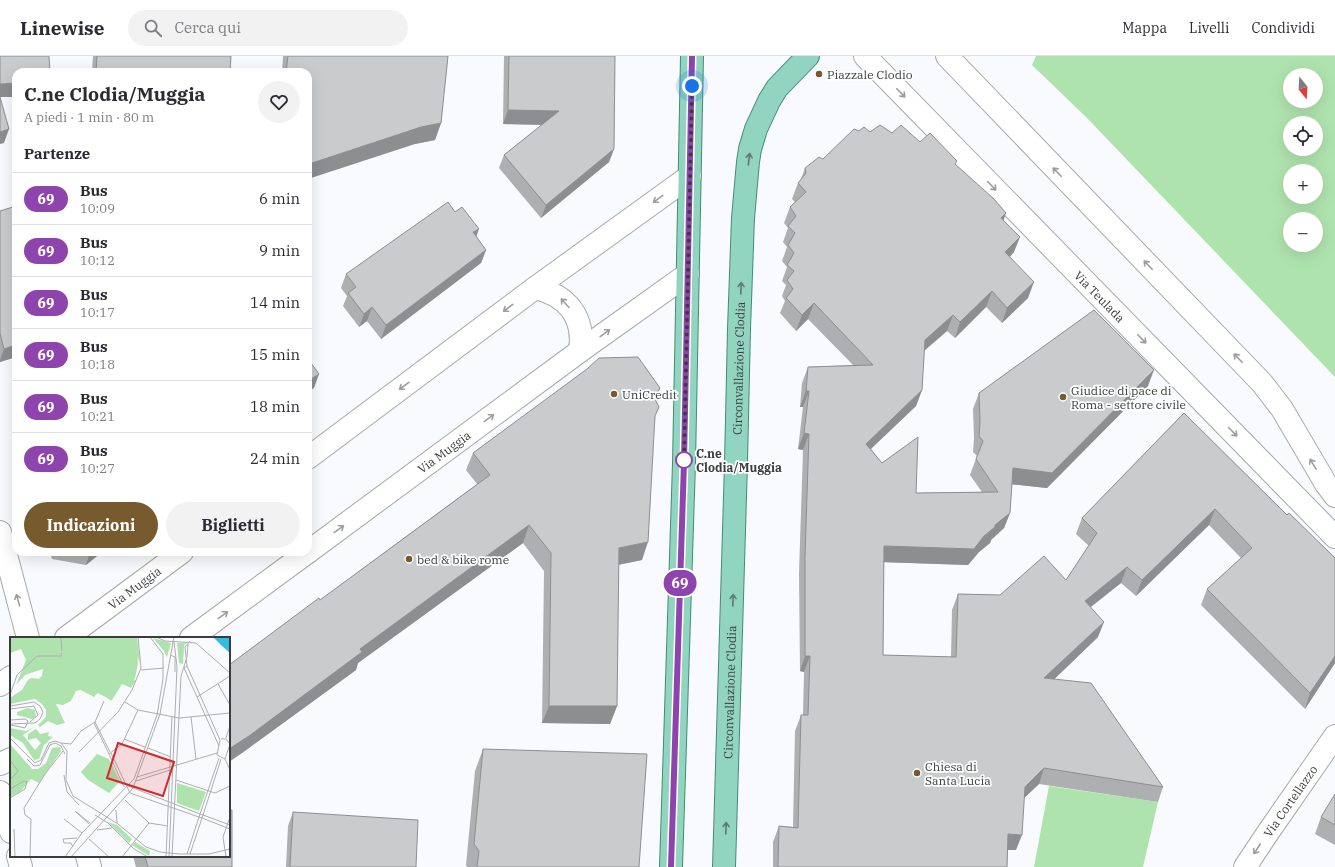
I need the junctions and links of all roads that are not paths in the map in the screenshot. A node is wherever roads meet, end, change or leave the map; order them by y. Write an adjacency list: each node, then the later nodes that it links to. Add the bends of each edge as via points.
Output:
1 (692, 56): 5 (main road)
2 (808, 56): 32 (main road, Circonvallazione Clodia, one-way to 2, via 739,328 748,162 756,129 769,101 777,88)
3 (865, 56): 12 (street, Via Teulada, one-way to 12)
4 (947, 56): 10 (street, one-way to 4, via 1282,409 1262,383)
5 (690, 176): 6 (main road); 7 (street, one-way to 7)
6 (688, 274): 8 (street, Via Muggia, one-way to 6); 31 (main road)
7 (535, 288): 8 (street, one-way to 7, via 580,325 573,312 557,295); 9 (street, one-way to 9)
8 (580, 352): 13 (street, Via Muggia, one-way to 8)
9 (312, 455)
10 (1335, 496)
11 (0, 532): 17 (street, one-way to 11)
12 (1335, 537)
13 (312, 549)
14 (177, 556): 16 (street, Via Muggia)
15 (303, 556): 19 (street, Via Muggia, one-way to 15)
16 (84, 630): 18 (street, Via Muggia)
17 (28, 637)
18 (68, 637)
19 (192, 637)
20 (10, 678): 21 (street)
21 (0, 685)
22 (1335, 736): 33 (street, Via Cortellazzo, one-way to 33)
23 (10, 759): 24 (street)
24 (0, 764)
25 (0, 792): 26 (street)
26 (10, 828)
27 (18, 857): 29 (street)
28 (87, 857): 30 (street)
29 (21, 867)
30 (90, 867)
31 (671, 867)
32 (724, 867)
33 (1245, 867)

